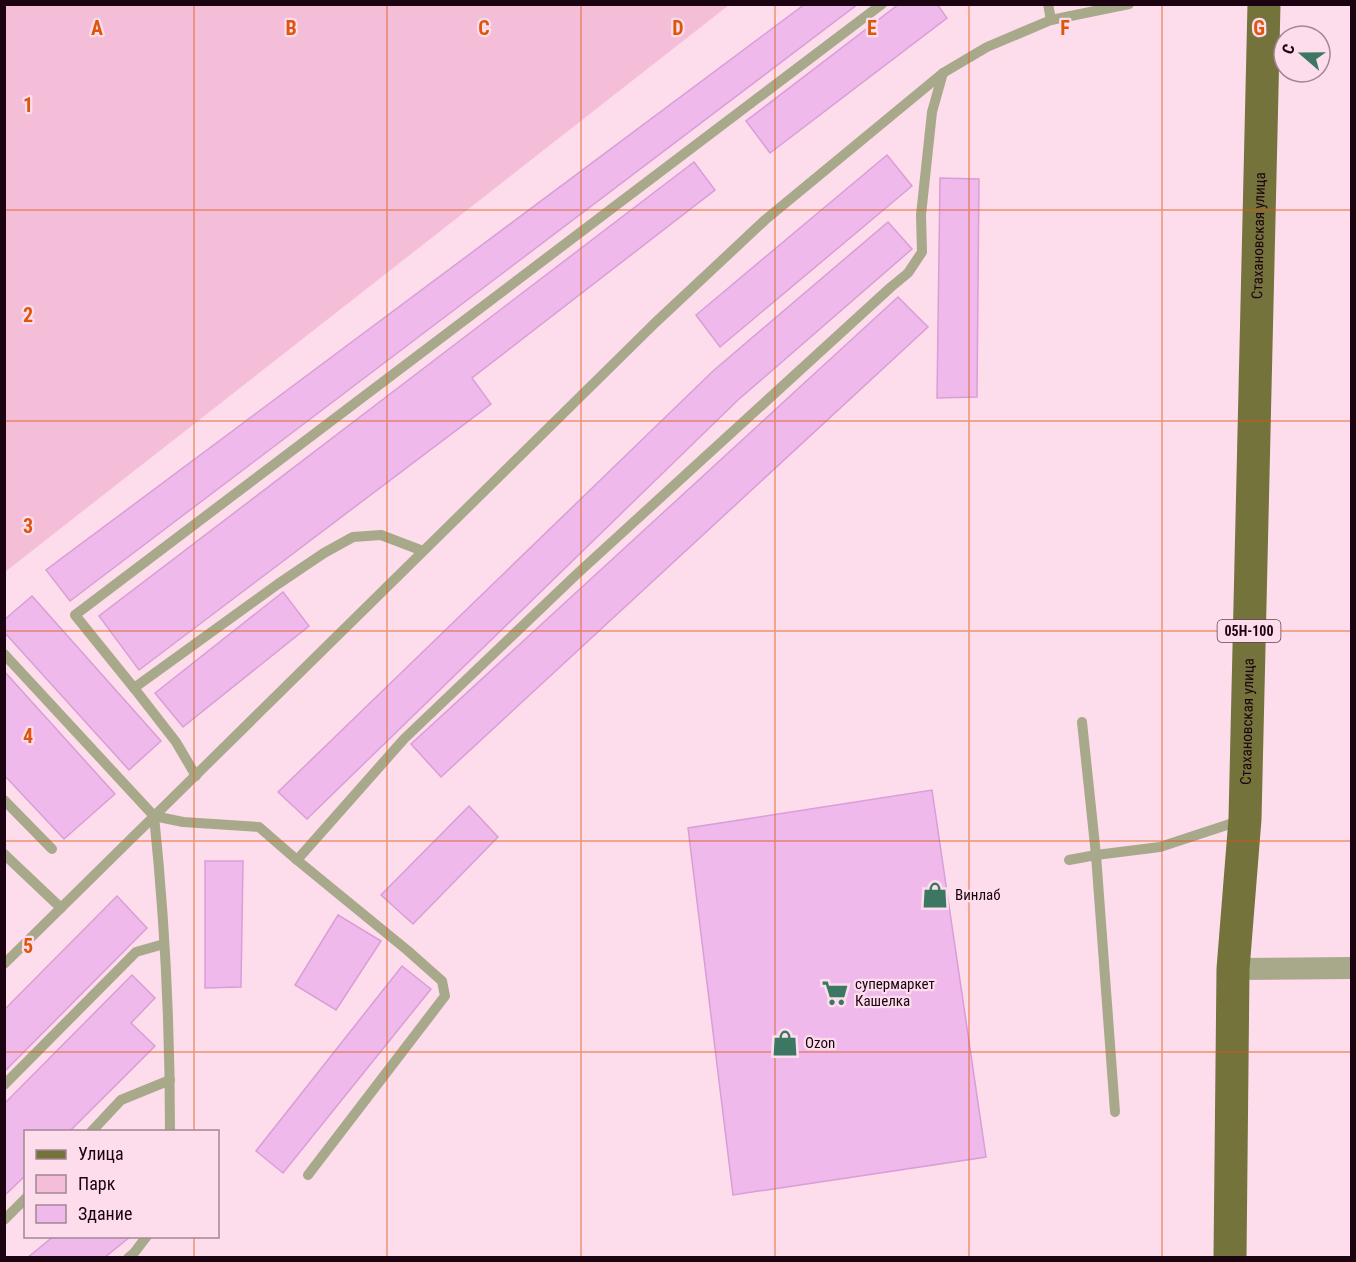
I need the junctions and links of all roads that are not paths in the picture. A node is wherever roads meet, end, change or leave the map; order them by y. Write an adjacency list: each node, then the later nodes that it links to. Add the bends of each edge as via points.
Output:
1 (882, 4): 9 (lane, via 75,615)
2 (1048, 4): 5 (lane)
3 (1130, 4): 5 (lane)
4 (1264, 4): 14 (main road, Стахановская улица / 05Н-100)
5 (1051, 20): 6 (lane, via 987,47)
6 (943, 73): 7 (lane, via 765,220); 18 (lane, via 932,112 921,215 922,252 909,273 578,573 404,739)
7 (423, 551): 9 (lane, via 381,535 353,537 278,584); 11 (lane)
8 (4, 654): 13 (lane)
9 (134, 688): 11 (lane, via 176,742)
10 (1082, 722): 17 (lane)
11 (195, 776): 13 (lane)
12 (4, 801): 15 (lane)
13 (154, 816): 18 (lane, via 260,827); 20 (lane); 21 (lane)
14 (1245, 819): 17 (lane, via 1160,847); 24 (main road, Стахановская улица / 05Н-100)
15 (52, 849)
16 (4, 854): 20 (lane)
17 (1096, 855): 19 (lane); 27 (lane)
18 (297, 860): 30 (lane, via 442,981 445,996)
19 (1069, 860)
20 (61, 908): 22 (lane)
21 (165, 944): 25 (lane); 26 (lane, via 136,952)
22 (4, 964)
23 (1352, 968): 24 (street)
24 (1233, 969): 35 (main road, Стахановская улица / 05Н-100)
25 (170, 1080): 28 (lane, via 121,1100); 29 (lane)
26 (4, 1085)
27 (1114, 1112)
28 (92, 1130)
29 (170, 1130)
30 (308, 1175)
31 (24, 1200): 32 (lane)
32 (4, 1220)
33 (145, 1238): 34 (lane)
34 (128, 1257)
35 (1230, 1257)

